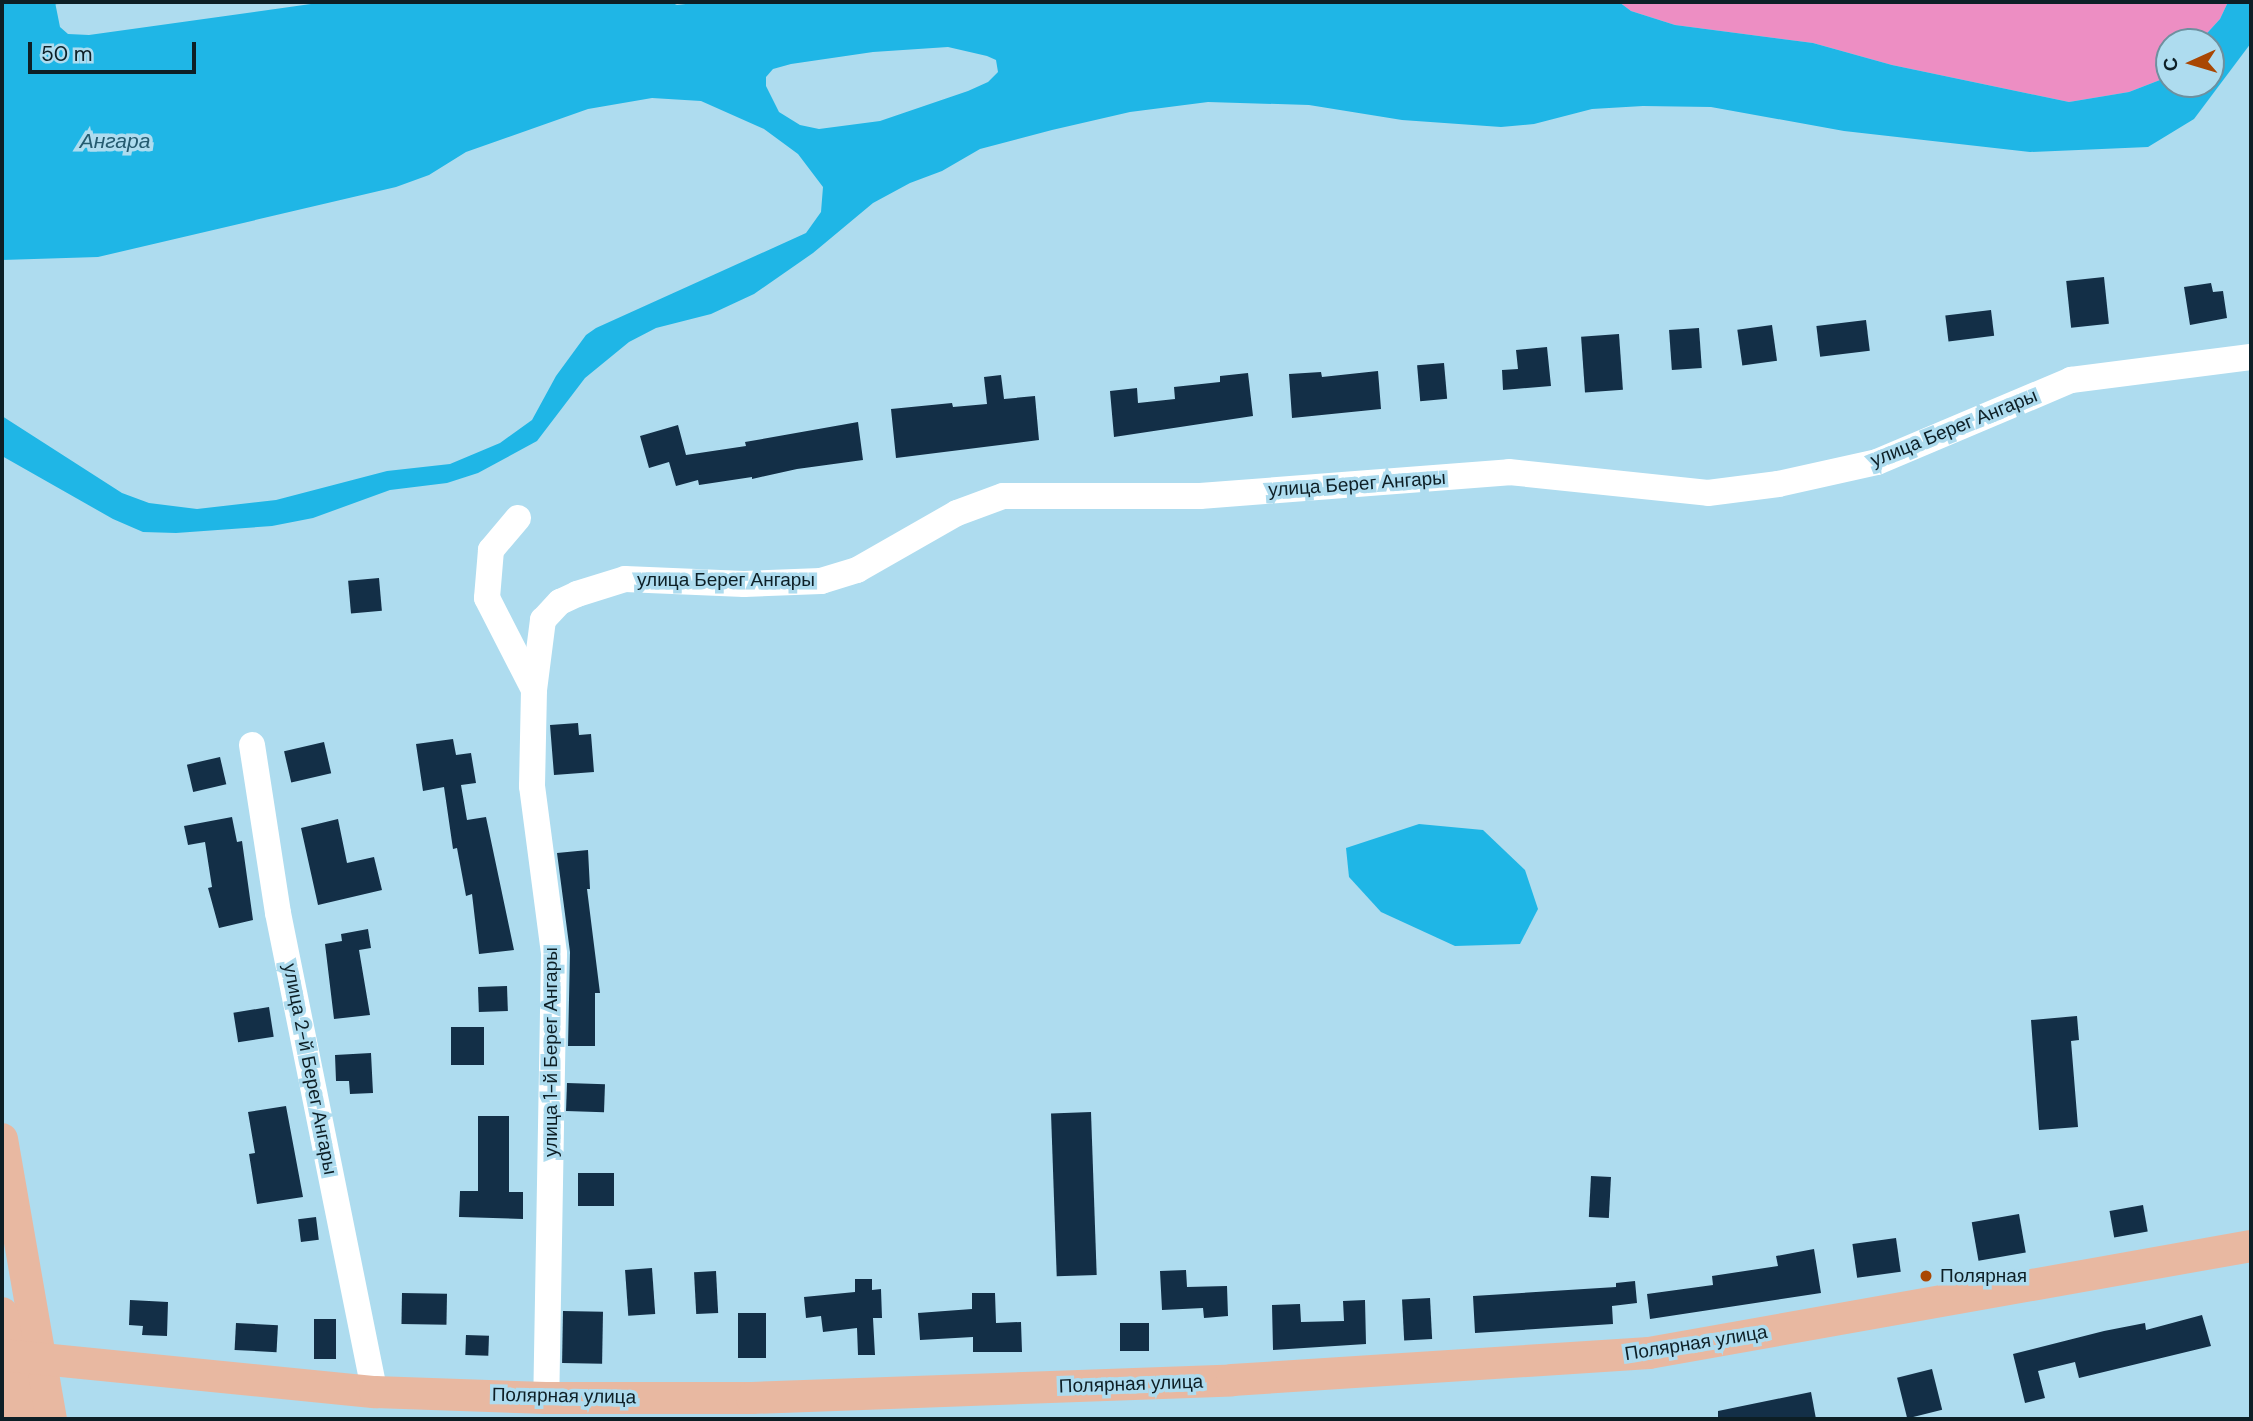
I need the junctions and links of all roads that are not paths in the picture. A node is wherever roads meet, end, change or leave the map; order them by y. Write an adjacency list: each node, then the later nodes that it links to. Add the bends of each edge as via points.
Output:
1 (2251, 357): 3 (street, улица Берег Ангары, via 2071,380 1877,462 1778,484 1709,493 1509,472 1200,496 1003,496 957,513 857,570 821,581 744,584 625,579 577,594 560,602 543,621)
2 (518, 518): 3 (street, улица 1-й Берег Ангары, via 491,550 487,598)
3 (534, 690): 10 (street, улица 1-й Берег Ангары, via 531,786 554,954)
4 (252, 745): 9 (street, улица 2-й Берег Ангары, via 278,914)
5 (2, 1139): 13 (main road)
6 (2251, 1247): 11 (main road, Полярная улица, via 1650,1353)
7 (2, 1313): 12 (main road)
8 (2, 1355): 9 (main road, Полярная улица)
9 (375, 1391): 10 (main road, Полярная улица)
10 (546, 1398): 11 (main road, Полярная улица)
11 (753, 1408)
12 (19, 1419)
13 (51, 1419)

